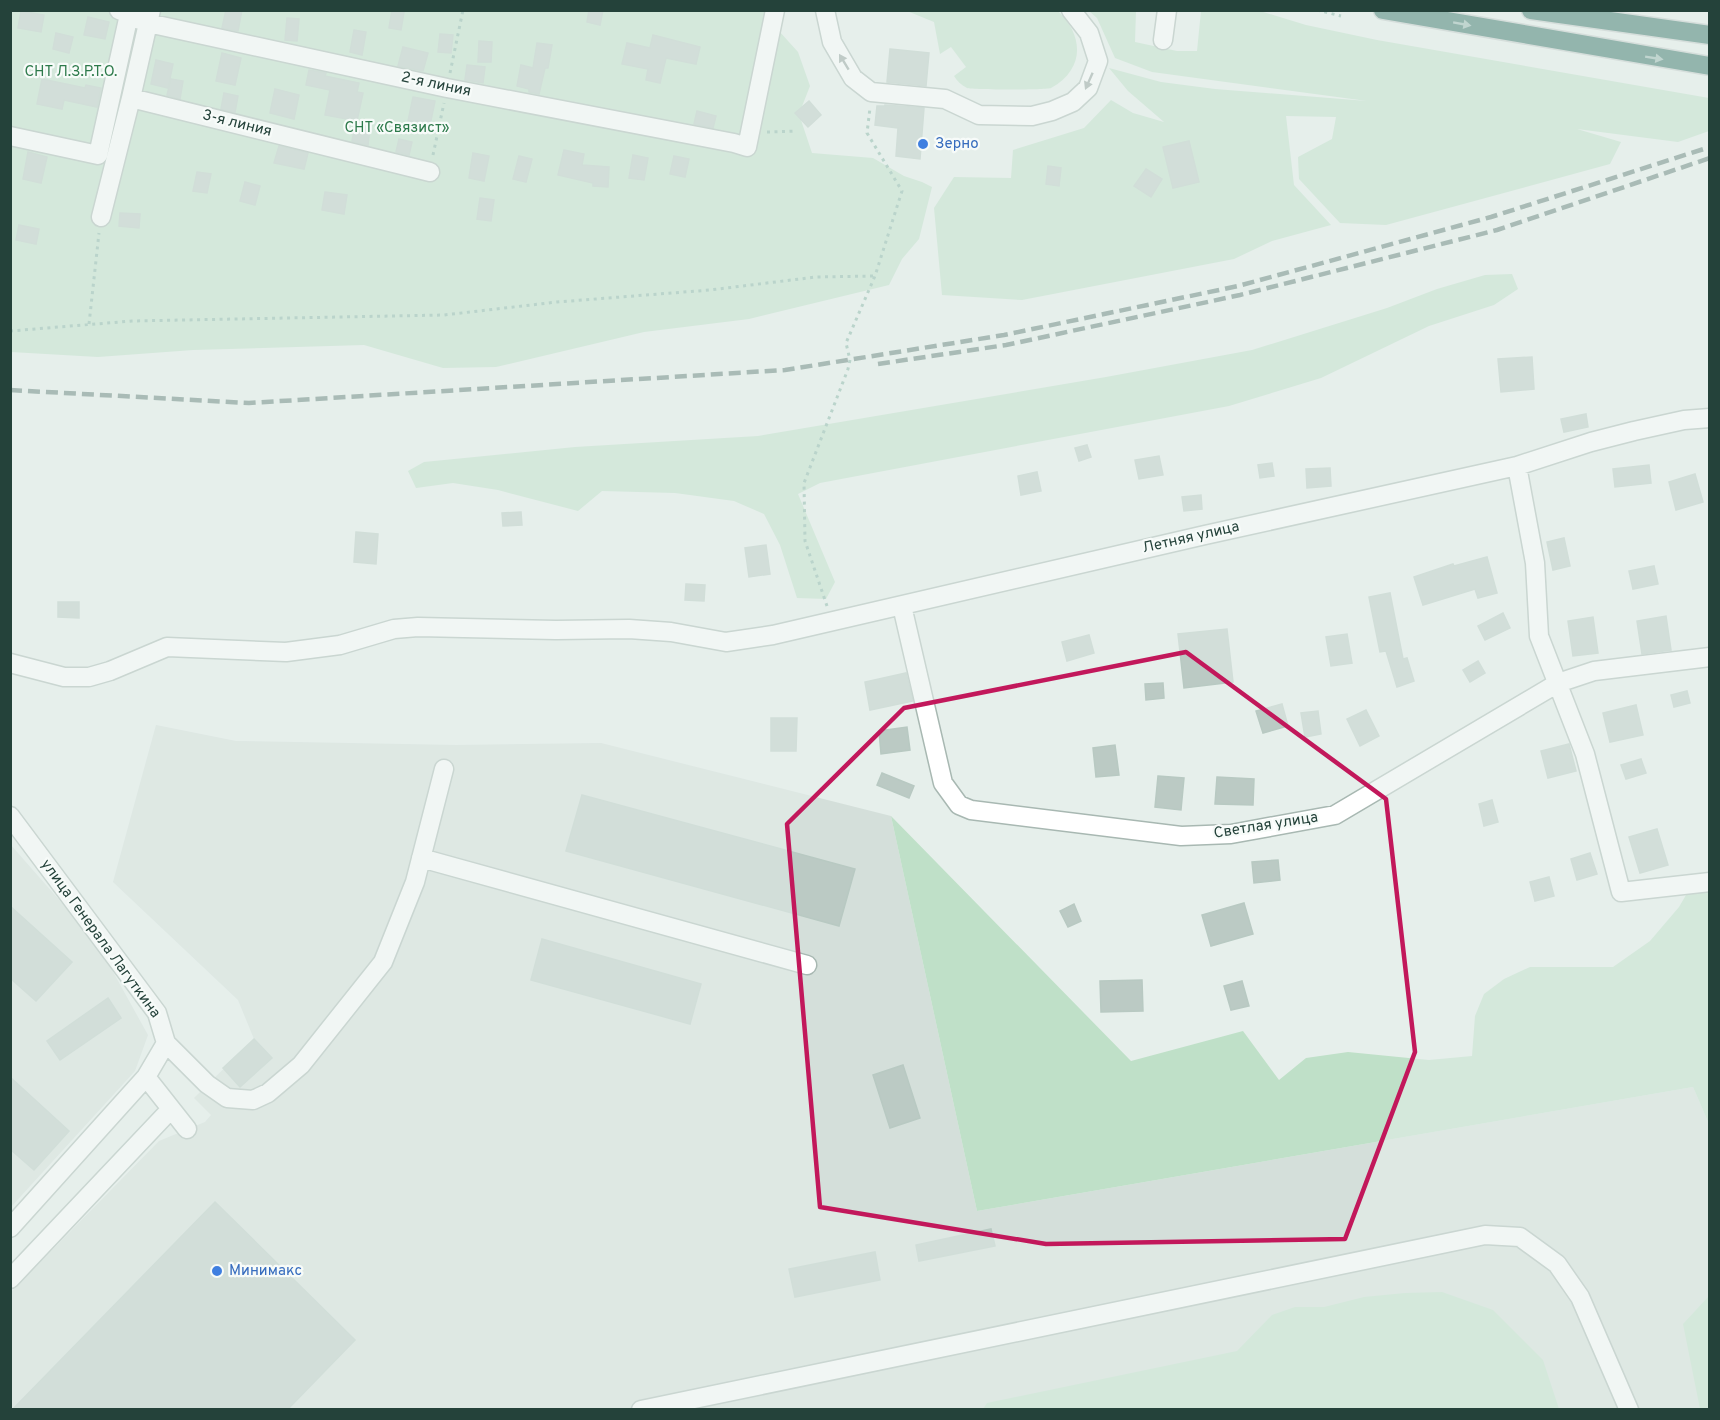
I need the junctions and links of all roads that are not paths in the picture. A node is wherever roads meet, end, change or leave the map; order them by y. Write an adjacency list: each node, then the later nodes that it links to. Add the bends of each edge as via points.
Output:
1 (775, 10): 8 (street, 2-я линия, via 749,140 734,143 447,88)
2 (825, 10): 3 (street, one-way to 2, via 1089,33 1098,61 1088,88 1073,102 1032,116 979,115 945,99 871,92 853,78 832,42)
3 (1071, 10)
4 (1167, 10): 10 (street)
5 (1383, 10): 11 (highway, one-way to 11)
6 (1531, 10): 9 (highway)
7 (126, 12): 8 (street, 2-я линия, via 133,19); 13 (street, via 98,155)
8 (150, 17): 12 (street)
9 (1710, 34)
10 (1163, 40)
11 (1710, 66)
12 (131, 98): 14 (street, 3-я линия); 15 (street)
13 (10, 136)
14 (430, 172)
15 (101, 217)
16 (1710, 418): 17 (street, Летняя улица, via 1634,431)
17 (1517, 466): 18 (street, Летняя улица); 21 (street, via 1535,563 1539,636)
18 (902, 606): 20 (street, Летняя улица, via 726,642 629,629 418,627 394,629 340,645 286,652 167,647 89,677 64,676); 21 (street, Светлая улица, via 943,783 959,805 971,810 1169,835 1231,834 1335,815)
19 (1710, 657): 21 (street, Светлая улица, via 1593,671)
20 (10, 663)
21 (1558, 683): 25 (street, via 1585,754 1621,892)
22 (444, 769): 24 (street)
23 (10, 816): 27 (street, улица Генерала Лагуткина, via 157,1013)
24 (421, 858): 26 (street); 27 (street, via 383,962 302,1065 268,1093 253,1100 227,1098)
25 (1710, 882)
26 (807, 965)
27 (166, 1043): 28 (street)
28 (146, 1077): 29 (street); 31 (street)
29 (171, 1109): 30 (street); 32 (street)
30 (187, 1129)
31 (10, 1228)
32 (10, 1279)
33 (641, 1410): 34 (street, via 1485,1235 1520,1237 1557,1264 1580,1297)
34 (1629, 1410)

